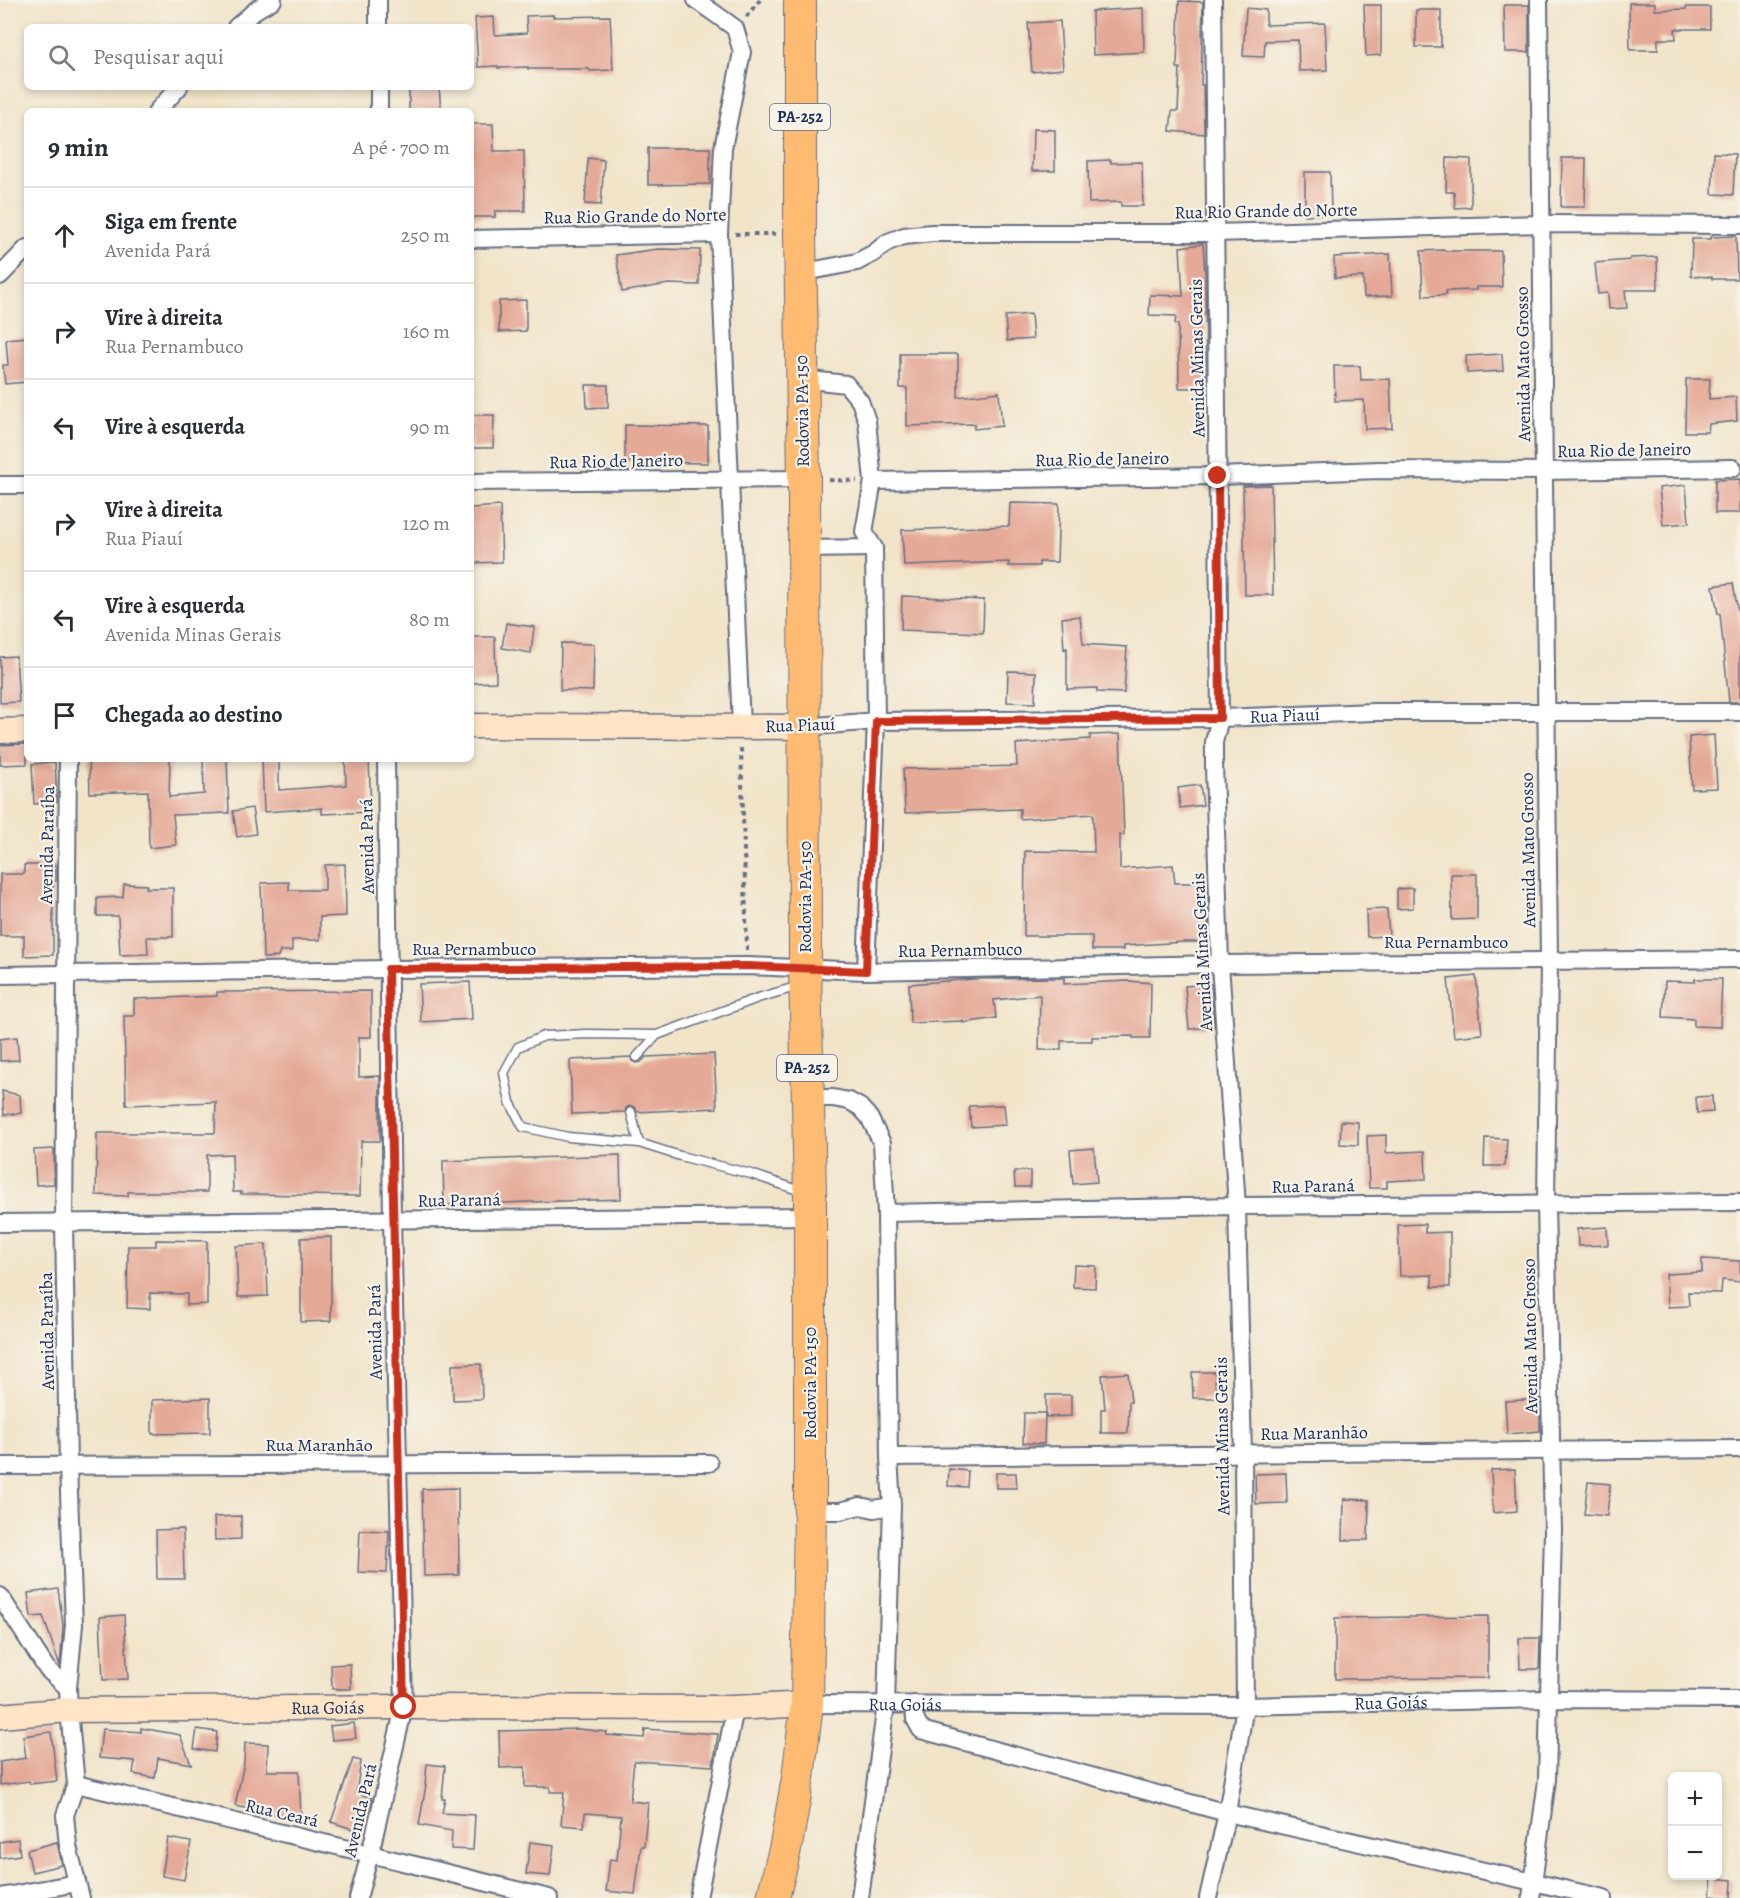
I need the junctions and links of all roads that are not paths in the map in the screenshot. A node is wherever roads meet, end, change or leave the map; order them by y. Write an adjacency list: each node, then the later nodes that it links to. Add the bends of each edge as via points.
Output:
1 (273, 0): 7 (street)
2 (378, 0): 8 (street)
3 (696, 0): 16 (street, via 735,28 742,52 723,148)
4 (800, 0): 19 (highway, Rodovia PA-150 / PA-252)
5 (1213, 0): 15 (street, Avenida Minas Gerais)
6 (1539, 0): 13 (street, Avenida Mato Grosso)
7 (240, 24)
8 (378, 24)
9 (176, 90): 11 (street)
10 (379, 90): 12 (street)
11 (160, 108)
12 (379, 108)
13 (1541, 224): 14 (street, Rua Rio Grande do Norte); 15 (street, Rua Rio Grande do Norte); 23 (street, Avenida Mato Grosso)
14 (1740, 225)
15 (1214, 233): 19 (street, Rua Rio Grande do Norte, via 932,233 888,242 857,262); 24 (street, Avenida Minas Gerais)
16 (719, 234): 17 (street, Rua Rio Grande do Norte); 25 (street)
17 (474, 239)
18 (24, 251): 20 (street)
19 (800, 273): 21 (highway, Rodovia PA-150 / PA-252)
20 (0, 276)
21 (802, 379): 26 (highway, Rodovia PA-150 / PA-252); 27 (street, via 846,384 860,400 867,421)
22 (1733, 468): 23 (street, Rua Rio de Janeiro)
23 (1543, 471): 24 (street, Rua Rio de Janeiro, via 1380,470); 34 (street, Avenida Mato Grosso)
24 (1218, 476): 27 (street, Rua Rio de Janeiro); 35 (street, Avenida Minas Gerais)
25 (729, 479): 26 (street, Rua Rio de Janeiro); 28 (street, Rua Rio de Janeiro); 38 (street)
26 (804, 479): 32 (highway, Rodovia PA-150 / PA-252)
27 (873, 481): 31 (street, via 864,532)
28 (474, 482)
29 (24, 484): 30 (street)
30 (0, 485)
31 (874, 548): 32 (street); 36 (street)
32 (804, 549): 39 (highway, Rodovia PA-150 / PA-252)
33 (1740, 712): 34 (street, Rua Piauí)
34 (1545, 713): 35 (street, Rua Piauí, via 1374,712); 45 (street, Avenida Mato Grosso)
35 (1220, 718): 36 (street, Rua Piauí); 46 (street, Avenida Minas Gerais, via 1214,765)
36 (876, 721): 39 (street, Rua Piauí); 48 (street)
37 (474, 726): 38 (street, Rua Piauí)
38 (741, 726): 39 (street, Rua Piauí)
39 (805, 727): 51 (highway, Rodovia PA-150 / PA-252)
40 (24, 730): 41 (street)
41 (0, 731)
42 (68, 762): 50 (street, Avenida Paraíba)
43 (386, 762): 47 (street, Avenida Pará)
44 (1740, 959): 45 (street, Rua Pernambuco)
45 (1549, 961): 46 (street, Rua Pernambuco); 58 (street, Avenida Mato Grosso)
46 (1220, 964): 48 (street, Rua Pernambuco); 60 (street, Avenida Minas Gerais)
47 (388, 969): 50 (street, Rua Pernambuco); 51 (street, Rua Pernambuco, via 747,966); 62 (street, Avenida Pará)
48 (866, 971): 51 (street, Rua Pernambuco)
49 (0, 975): 50 (street, Rua Pernambuco)
50 (65, 975): 63 (street, Avenida Paraíba)
51 (805, 977): 52 (lane); 54 (highway, Rodovia PA-150 / PA-252)
52 (657, 1035): 53 (lane); 56 (lane, via 544,1036 519,1047 504,1073 510,1102 523,1127 568,1137)
53 (637, 1057)
54 (807, 1098): 59 (highway, Rodovia PA-150 / PA-252); 61 (street, via 849,1101 870,1117 882,1143)
55 (631, 1112): 56 (lane)
56 (639, 1143): 59 (lane, via 751,1174)
57 (1740, 1202): 58 (street, Rua Paraná)
58 (1546, 1203): 60 (street, Rua Paraná); 65 (street, Avenida Mato Grosso)
59 (810, 1205): 62 (street, Rua Paraná); 74 (highway, Rodovia PA-150 / PA-252)
60 (1237, 1206): 61 (street, Rua Paraná); 67 (street, Avenida Minas Gerais)
61 (886, 1213): 68 (street)
62 (392, 1220): 63 (street, Rua Paraná); 70 (street, Avenida Pará)
63 (64, 1222): 64 (street, Rua Paraná); 72 (street, Avenida Paraíba)
64 (0, 1223)
65 (1552, 1449): 66 (street, Rua Maranhão); 67 (street, Rua Maranhão); 77 (street, Avenida Mato Grosso)
66 (1740, 1449)
67 (1243, 1454): 68 (street, Rua Maranhão); 82 (street, Avenida Minas Gerais)
68 (889, 1457): 73 (street)
69 (709, 1463): 70 (street, Rua Maranhão)
70 (398, 1464): 72 (street, Rua Maranhão); 83 (street, Avenida Pará)
71 (0, 1466): 72 (street, Rua Maranhão)
72 (68, 1466): 76 (street, Avenida Paraíba, via 74,1625)
73 (892, 1506): 74 (street); 80 (street)
74 (810, 1511): 79 (highway, Rodovia PA-150 / PA-252)
75 (0, 1596): 76 (street)
76 (69, 1699): 83 (street, Rua Goiás); 85 (street, Rua Goiás); 86 (street, Avenida Paraíba)
77 (1549, 1699): 78 (street, Rua Goiás); 82 (street, Rua Goiás); 90 (street, Avenida Mato Grosso, via 1547,1780)
78 (1740, 1700)
79 (807, 1704): 80 (street, Rua Goiás); 84 (street, Rua Goiás); 95 (highway, Rodovia PA-150 / PA-252, via 798,1778)
80 (886, 1704): 81 (street, Rua Goiás); 96 (street)
81 (914, 1704): 82 (street, Rua Goiás); 87 (street, via 921,1730)
82 (1245, 1706): 87 (street, Avenida Minas Gerais)
83 (404, 1707): 84 (street, Rua Goiás); 88 (street, Avenida Pará)
84 (735, 1708): 94 (street)
85 (0, 1716)
86 (76, 1784): 88 (street, Rua Ceará); 89 (street, Avenida Paraíba, via 65,1815)
87 (1227, 1813): 90 (street); 97 (street, Avenida Minas Gerais)
88 (370, 1854): 92 (street, Avenida Pará); 93 (street, Rua Ceará)
89 (79, 1890): 91 (street)
90 (1532, 1890): 98 (street)
91 (0, 1897)
92 (358, 1898)
93 (549, 1898)
94 (698, 1898)
95 (773, 1898)
96 (860, 1898)
97 (1208, 1898)
98 (1604, 1898)

